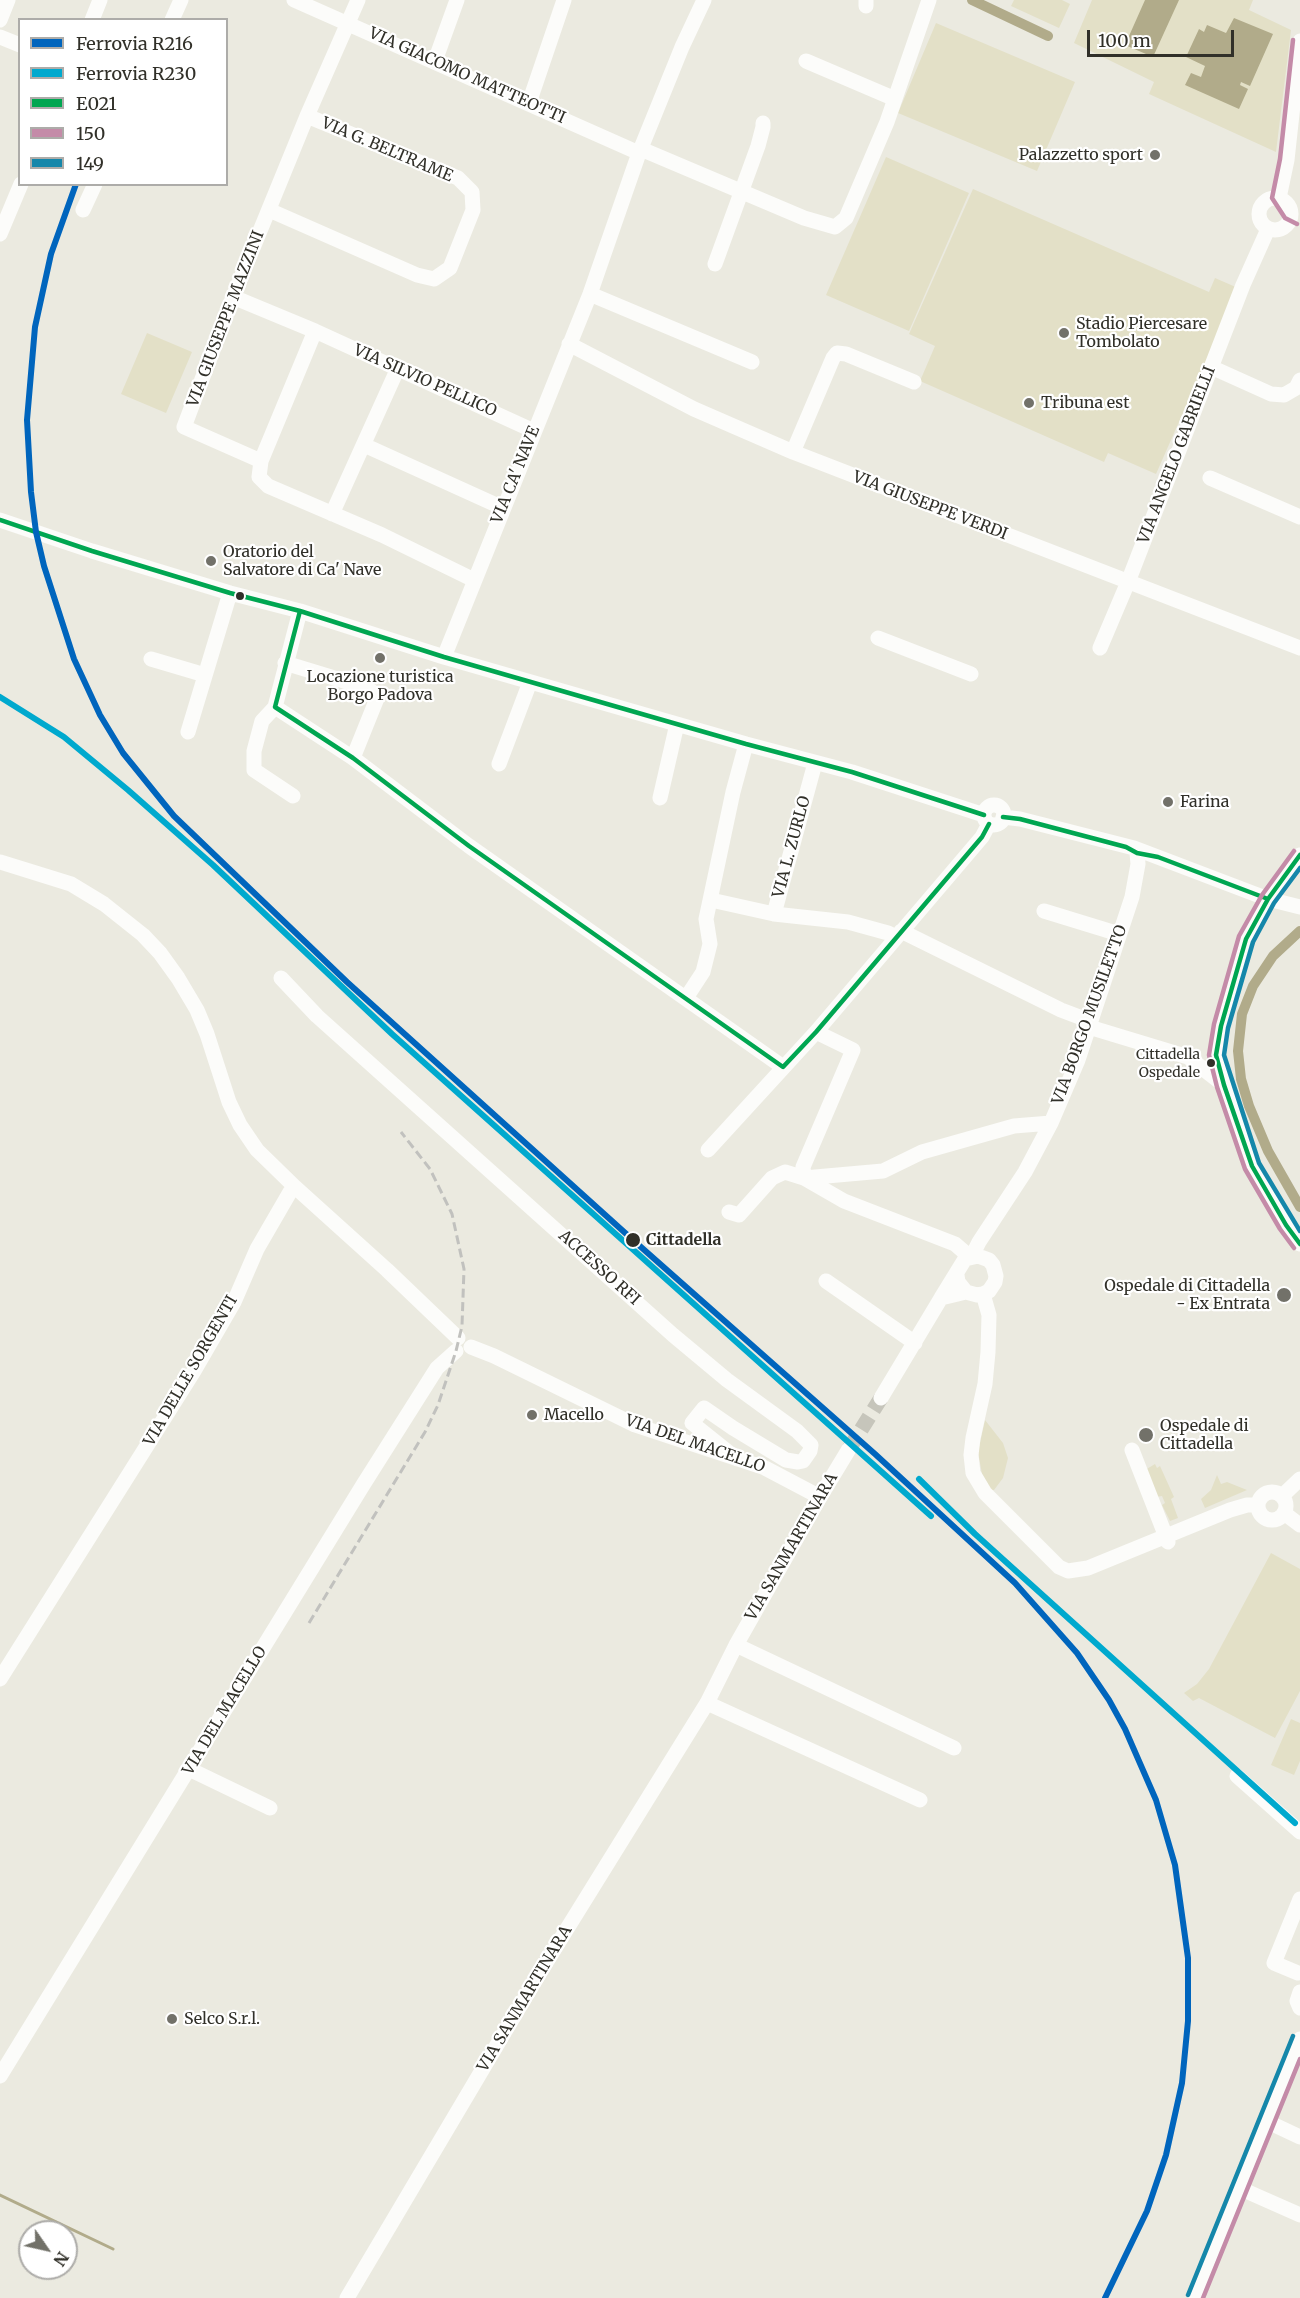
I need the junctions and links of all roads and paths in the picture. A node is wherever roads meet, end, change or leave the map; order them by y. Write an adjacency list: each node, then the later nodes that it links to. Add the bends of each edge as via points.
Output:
1 (8, 0): 12 (street)
2 (100, 0): 10 (street)
3 (181, 0): 11 (street)
4 (294, 0): 13 (street, VIA GIACOMO MATTEOTTI)
5 (358, 0): 13 (street, VIA GIUSEPPE MAZZINI)
6 (457, 0): 17 (street)
7 (564, 0): 20 (street)
8 (704, 0): 23 (street, VIA CA' NAVE)
9 (929, 0): 19 (street)
10 (93, 18)
11 (173, 18)
12 (0, 20)
13 (348, 23): 17 (street, VIA GIACOMO MATTEOTTI); 21 (street, VIA GIUSEPPE MAZZINI)
14 (0, 37): 16 (street)
15 (1300, 41): 27 (street)
16 (18, 44)
17 (435, 61): 20 (street, VIA GIACOMO MATTEOTTI)
18 (806, 61): 19 (street)
19 (895, 99): 26 (street, VIA GIACOMO MATTEOTTI, via 846,218 835,227 817,224)
20 (529, 103): 23 (street, VIA GIACOMO MATTEOTTI)
21 (306, 116): 29 (street, VIA GIUSEPPE MAZZINI); 29 (street, VIA G. BELTRAME, via 458,178 472,192 473,210 458,249 450,268 434,279)
22 (762, 123): 26 (street, via 758,146)
23 (640, 151): 26 (street, VIA GIACOMO MATTEOTTI); 34 (street, VIA CA' NAVE)
24 (20, 186): 32 (street)
25 (94, 186): 28 (street)
26 (740, 191): 33 (street)
27 (1279, 198): 30 (street); 31 (street, via 1265,201 1259,209 1260,221)
28 (83, 210)
29 (269, 210): 35 (street, VIA GIUSEPPE MAZZINI)
30 (1296, 215): 31 (street, via 1284,228)
31 (1268, 230): 39 (street, VIA ANGELO GABRIELLI)
32 (0, 234)
33 (715, 264)
34 (590, 294): 37 (street, VIA CA' NAVE); 38 (street)
35 (233, 297): 36 (street, VIA SILVIO PELLICO); 46 (street, VIA GIUSEPPE MAZZINI, via 184,427)
36 (315, 331): 40 (street, VIA SILVIO PELLICO); 46 (street)
37 (569, 344): 43 (street, VIA CA' NAVE); 45 (street, VIA GIUSEPPE VERDI, via 694,409)
38 (752, 362)
39 (1211, 367): 41 (street, via 1271,394 1284,395 1296,388); 53 (street, VIA ANGELO GABRIELLI)
40 (398, 368): 43 (street, VIA SILVIO PELLICO); 44 (street)
41 (1300, 380)
42 (914, 382): 45 (street, via 837,353)
43 (534, 431): 48 (street, VIA CA' NAVE)
44 (364, 445): 48 (street); 49 (street)
45 (793, 452): 53 (street, VIA GIUSEPPE VERDI)
46 (261, 461): 49 (street, via 259,477 268,486)
47 (1210, 478): 50 (street)
48 (503, 508): 52 (street, VIA CA' NAVE)
49 (332, 514): 52 (street)
50 (1300, 517)
51 (0, 520): 54 (street)
52 (474, 580): 59 (street, VIA CA' NAVE)
53 (1128, 582): 57 (street, VIA ANGELO GABRIELLI); 58 (street, VIA GIUSEPPE VERDI)
54 (230, 593): 55 (street); 63 (street)
55 (300, 611): 59 (street); 61 (street)
56 (878, 638): 62 (street)
57 (1100, 648)
58 (1300, 648)
59 (444, 657): 64 (street)
60 (151, 659): 63 (street)
61 (285, 663): 65 (street); 69 (street, via 367,688 378,696)
62 (971, 674)
63 (205, 675): 67 (street)
64 (530, 682): 66 (street); 71 (street)
65 (274, 707): 69 (street); 72 (street, via 262,721 254,751 254,770)
66 (677, 724): 68 (street); 73 (street)
67 (188, 732)
68 (746, 744): 70 (street); 79 (street)
69 (353, 758): 86 (street, via 469,846)
70 (815, 763): 74 (street); 82 (street, VIA L. ZURLO)
71 (499, 764)
72 (293, 796)
73 (660, 798)
74 (992, 819): 75 (street, via 1020,819); 83 (street, via 982,837)
75 (1131, 850): 78 (street); 84 (street, VIA BORGO MUSILETTO, via 1138,864)
76 (1300, 855): 78 (street)
77 (0, 862): 94 (street, via 71,884 104,904 160,953 197,1010 240,1125 257,1150)
78 (1268, 899): 80 (street); 90 (street, via 1246,939 1221,1026 1216,1056)
79 (711, 900): 82 (street); 86 (street, via 706,919 708,953 703,972)
80 (1298, 907)
81 (1044, 911): 84 (street)
82 (774, 914): 83 (street, VIA L. ZURLO, via 848,922)
83 (895, 934): 87 (street, VIA L. ZURLO); 88 (street)
84 (1119, 934): 87 (street, VIA BORGO MUSILETTO)
85 (281, 978): 110 (street, ACCESSO RFI, via 317,1016 673,1335 811,1445 803,1461 786,1460 705,1408 693,1424)
86 (686, 998): 89 (street)
87 (1090, 1024): 90 (street, VIA L. ZURLO, via 1188,1057); 91 (street, VIA BORGO MUSILETTO)
88 (816, 1032): 89 (street); 93 (street, via 853,1050 803,1167)
89 (783, 1067): 92 (street)
90 (1224, 1085): 97 (street, via 1252,1166)
91 (1051, 1123): 93 (street, via 1014,1126 922,1152 883,1171); 96 (street, VIA BORGO MUSILETTO)
92 (708, 1150)
93 (804, 1178): 95 (street, via 785,1172 772,1178 739,1215); 98 (street, via 844,1201 955,1244)
94 (295, 1187): 106 (street, via 387,1270); 119 (street, VIA DELLE SORGENTI, via 257,1249 234,1302 194,1371)
95 (729, 1212)
96 (986, 1233): 98 (street, VIA BORGO MUSILETTO); 99 (street)
97 (1300, 1244)
98 (971, 1257): 99 (street); 100 (street, via 959,1266)
99 (989, 1260): 103 (street, via 996,1276 993,1287)
100 (957, 1275): 102 (street); 104 (street)
101 (826, 1281): 105 (street)
102 (966, 1292): 103 (street); 104 (street)
103 (983, 1294): 117 (street, via 989,1315 987,1362 971,1455 974,1473 985,1493 1051,1560 1068,1571 1088,1568)
104 (941, 1298): 105 (street)
105 (915, 1343): 107 (street)
106 (462, 1346): 110 (street, VIA DEL MACELLO, via 494,1356 635,1425); 122 (street, VIA DEL MACELLO, via 437,1368)
107 (881, 1398)
108 (849, 1449): 113 (street, VIA SANMARTINARA)
109 (1132, 1450): 117 (street)
110 (738, 1459): 113 (street, VIA DEL MACELLO, via 765,1468)
111 (1300, 1479): 112 (street)
112 (1282, 1496): 114 (street, via 1268,1492); 115 (street, via 1286,1504)
113 (820, 1497): 118 (street, VIA SANMARTINARA)
114 (1258, 1504): 115 (street, via 1262,1515 1270,1519); 117 (street, via 1230,1510)
115 (1284, 1513): 116 (street)
116 (1300, 1525)
117 (1167, 1539)
118 (736, 1646): 120 (street, VIA SANMARTINARA); 121 (street)
119 (0, 1679)
120 (707, 1703): 124 (street); 138 (street, VIA SANMARTINARA, via 539,1974)
121 (954, 1748)
122 (189, 1769): 125 (street); 133 (street, VIA DEL MACELLO)
123 (1237, 1776): 126 (street)
124 (920, 1800)
125 (270, 1808)
126 (1300, 1832)
127 (1300, 1899): 128 (street, via 1274,1963)
128 (1298, 1973)
129 (1300, 1992): 130 (street)
130 (1300, 2008)
131 (1300, 2039): 132 (street)
132 (1294, 2070): 134 (street)
133 (0, 2076)
134 (1266, 2121): 135 (street); 136 (street)
135 (1300, 2137)
136 (1239, 2188): 137 (street); 139 (street)
137 (1300, 2215)
138 (347, 2298)
139 (1195, 2298)

